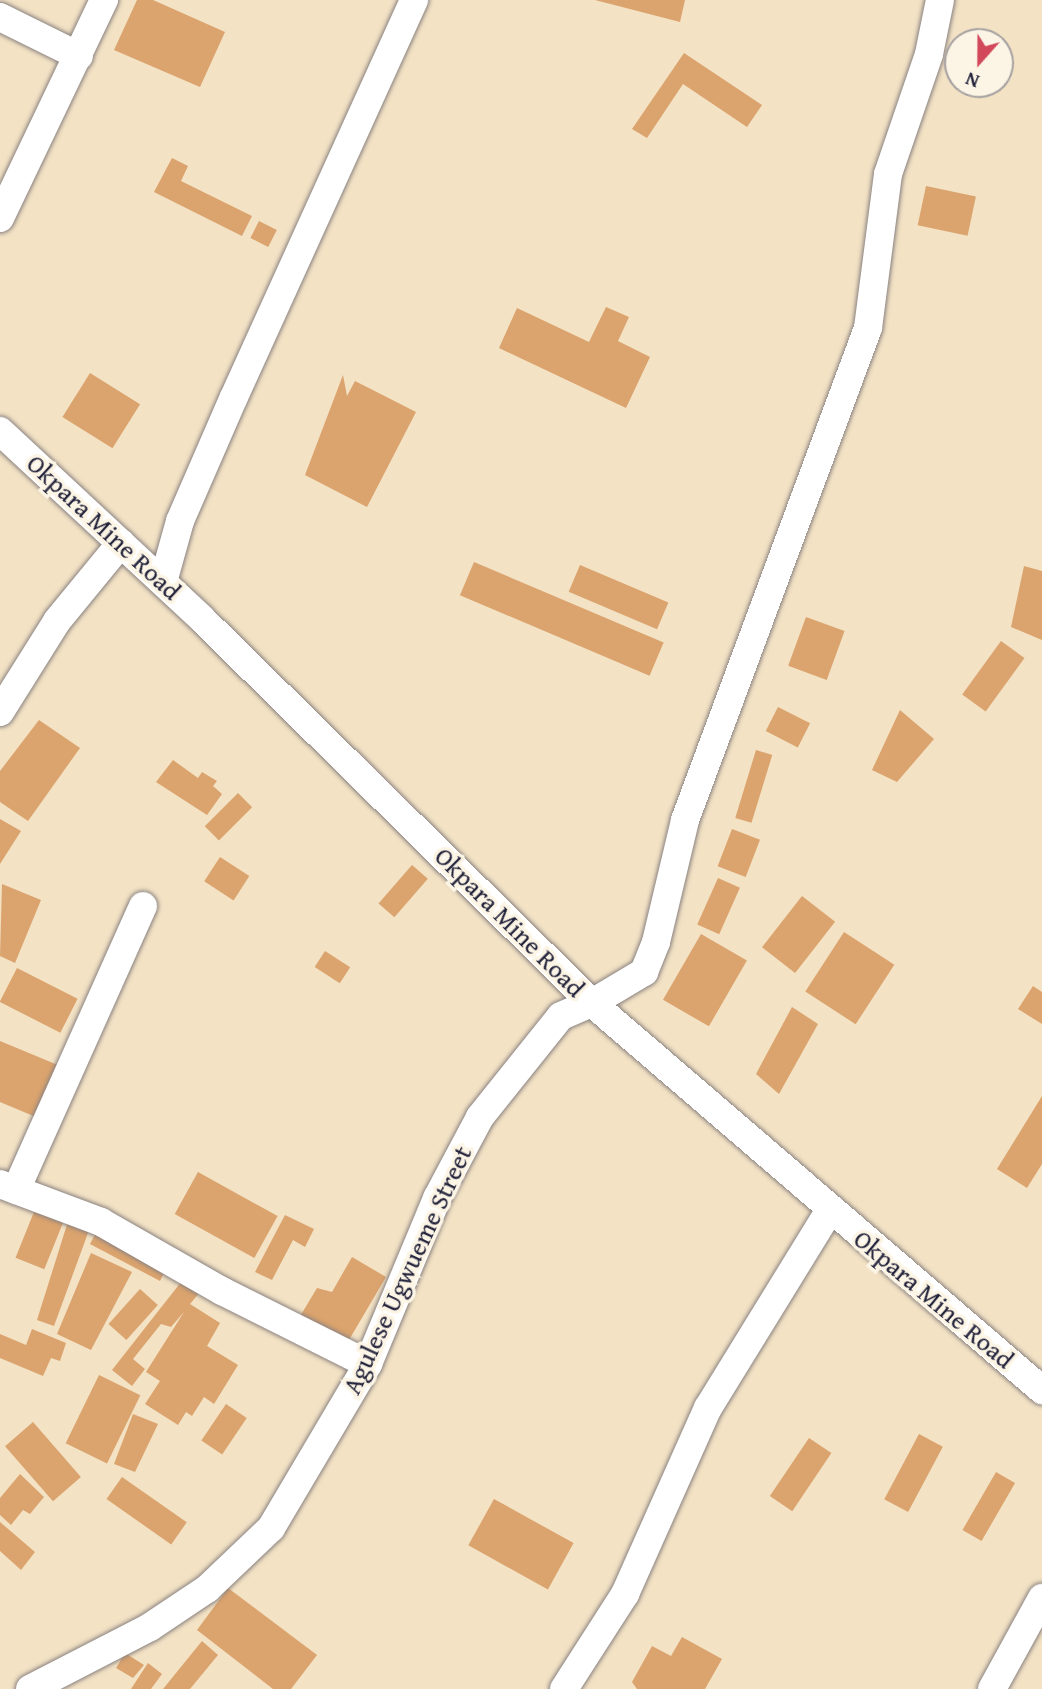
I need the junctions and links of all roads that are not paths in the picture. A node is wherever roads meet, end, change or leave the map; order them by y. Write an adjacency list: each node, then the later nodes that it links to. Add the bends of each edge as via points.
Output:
1 (104, 0): 5 (street)
2 (414, 0): 9 (street, via 180,521)
3 (940, 0): 12 (street, Agulese Ugwueme Street, via 929,54 888,174 869,328 685,820 656,942 644,972)
4 (0, 16): 5 (street)
5 (79, 56): 6 (street)
6 (0, 218)
7 (0, 431): 8 (street, Okpara Mine Road)
8 (121, 543): 9 (street, Okpara Mine Road); 10 (street, via 57,621)
9 (163, 582): 12 (street, Okpara Mine Road)
10 (0, 712)
11 (143, 906): 13 (street)
12 (592, 1003): 14 (street, Okpara Mine Road); 15 (street, Agulese Ugwueme Street, via 561,1016 480,1117 437,1198)
13 (8, 1187): 15 (street, via 101,1222 222,1291)
14 (830, 1210): 16 (street, Okpara Mine Road); 19 (street, via 708,1408 625,1594)
15 (368, 1364): 18 (street, Agulese Ugwueme Street, via 271,1528 252,1549 207,1589 150,1627)
16 (1042, 1390)
17 (1042, 1598): 20 (street)
18 (30, 1689)
19 (564, 1689)
20 (992, 1689)

